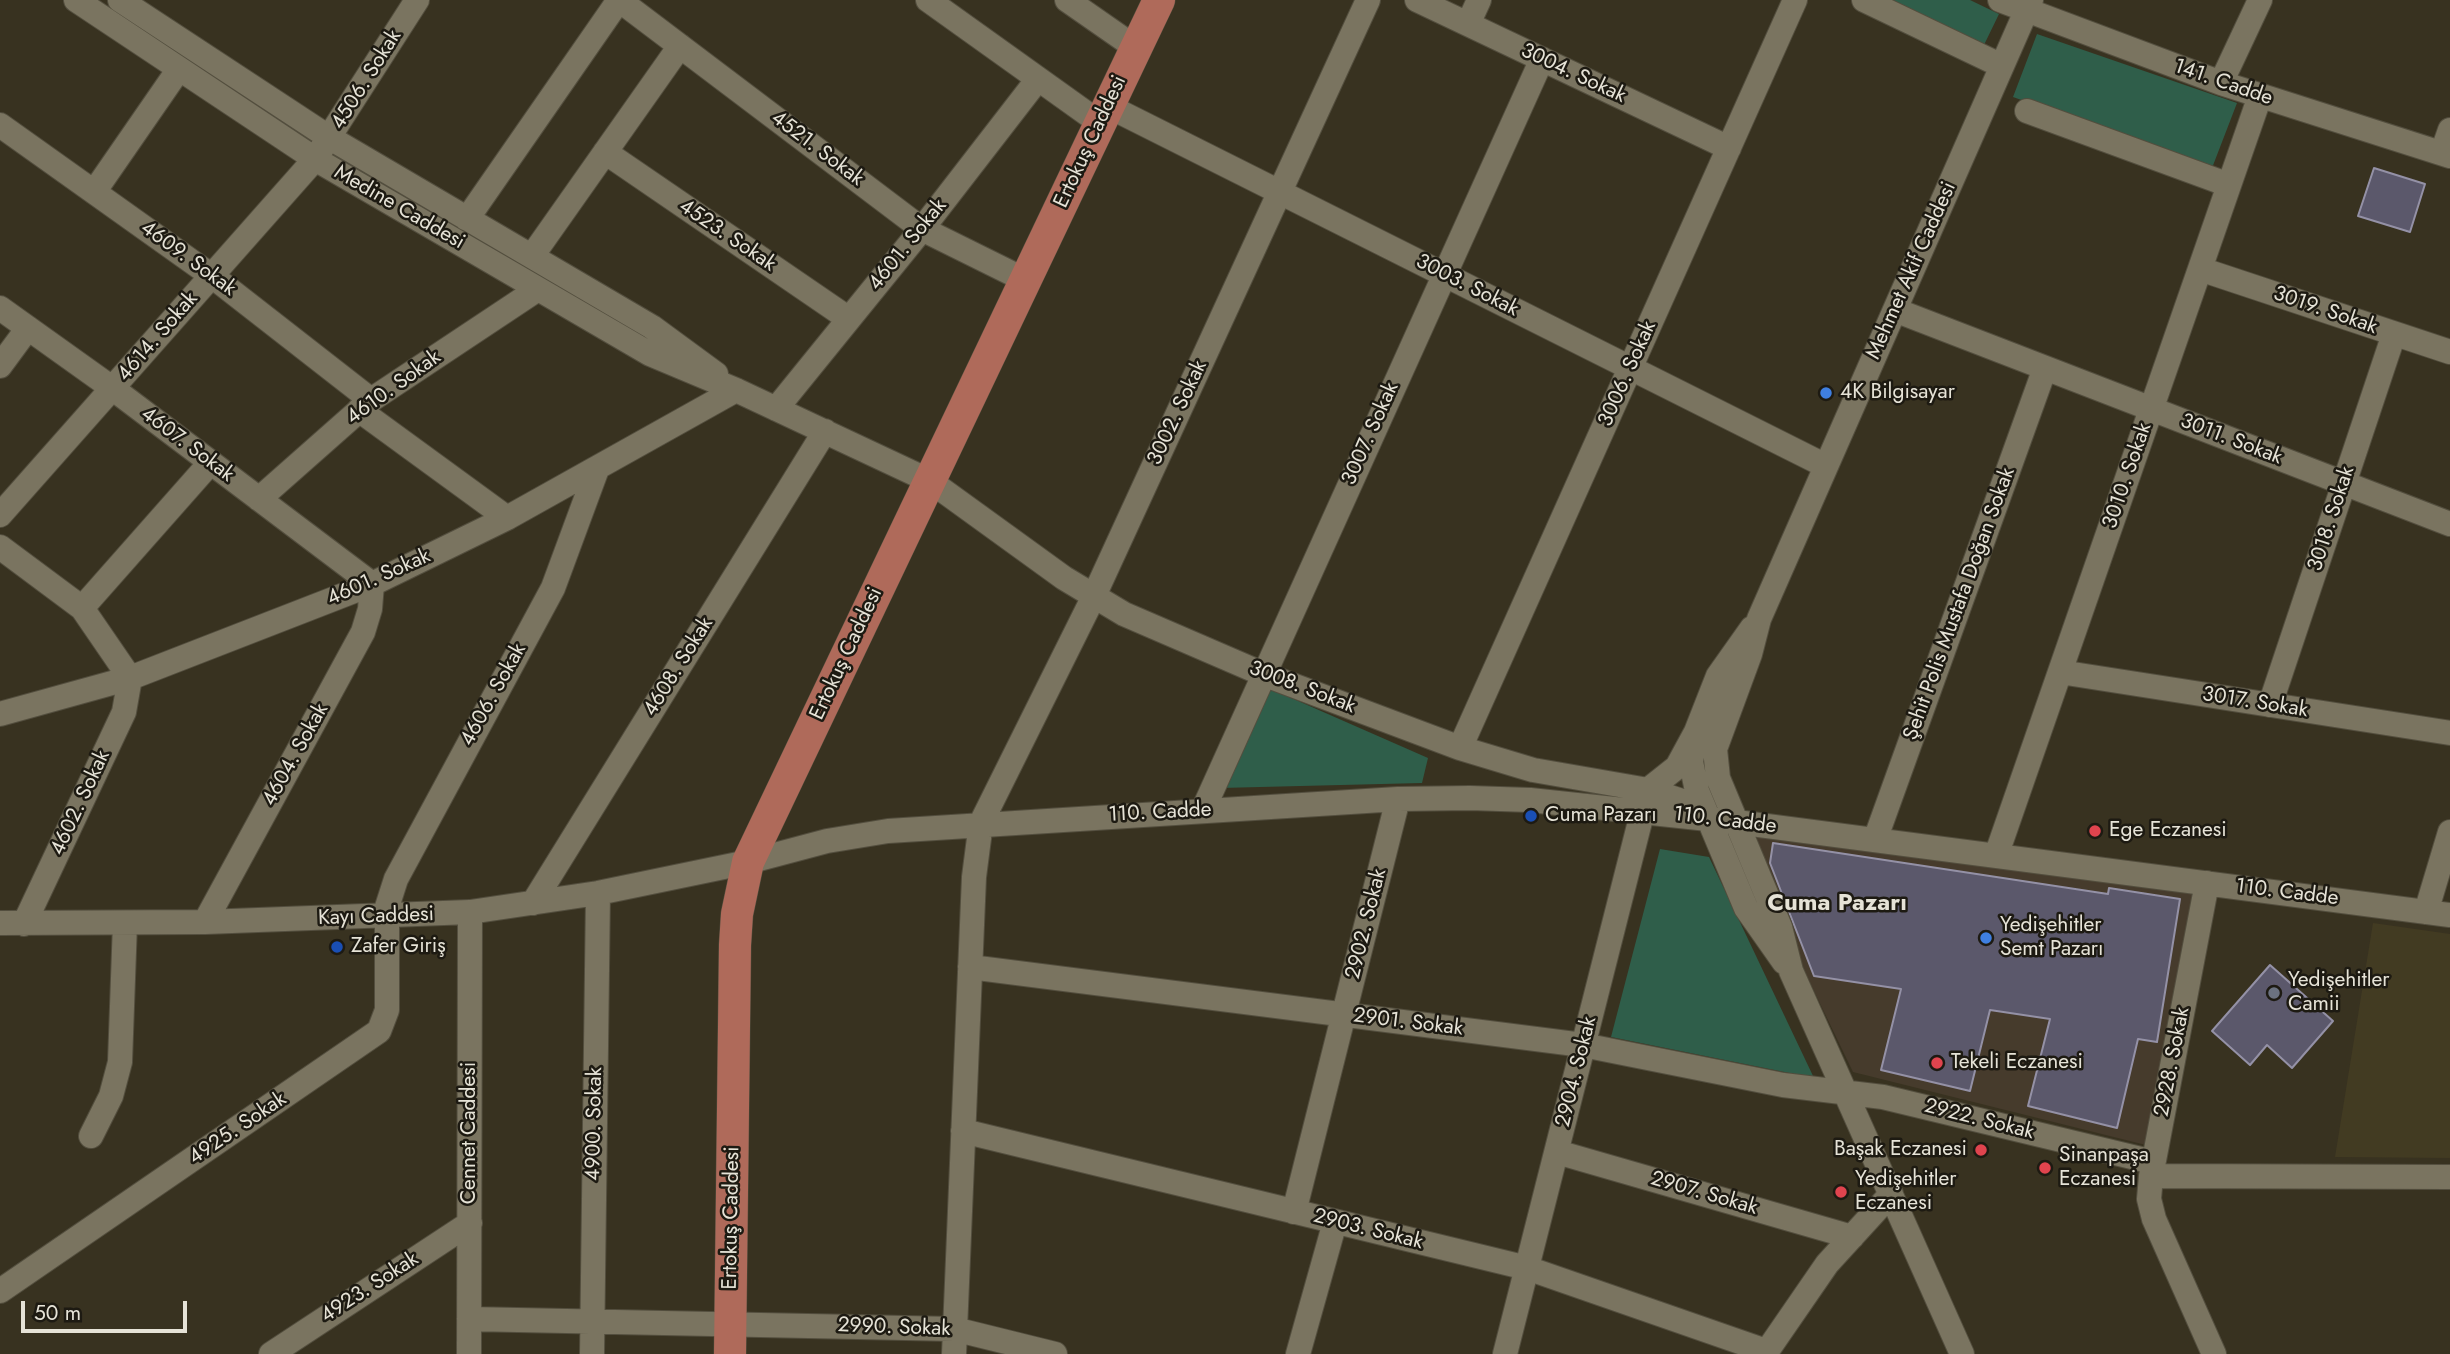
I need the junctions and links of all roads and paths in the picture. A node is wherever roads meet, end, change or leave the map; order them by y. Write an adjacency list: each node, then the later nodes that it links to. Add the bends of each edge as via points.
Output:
1 (76, 0): 21 (street, Medine Caddesi)
2 (417, 0): 28 (street, 4506. Sokak)
3 (619, 0): 17 (street, 4521. Sokak); 36 (street)
4 (928, 0): 22 (street, 3003. Sokak)
5 (1067, 0): 18 (street)
6 (1159, 0): 18 (main road, Ertokuş Caddesi)
7 (1368, 0): 35 (street, 3002. Sokak)
8 (1418, 0): 16 (street, 3004. Sokak)
9 (1479, 0): 16 (street)
10 (1795, 0): 30 (street, 3006. Sokak)
11 (1864, 0): 20 (street)
12 (2000, 0): 15 (street, 141. Cadde)
13 (2260, 0): 23 (street)
14 (135, 4): 28 (street, Medine Caddesi)
15 (2029, 6): 20 (street, Mehmet Akif Caddesi); 23 (street, 141. Cadde)
16 (1468, 24): 19 (street, 3004. Sokak)
17 (680, 46): 31 (street); 37 (street, 4521. Sokak)
18 (1136, 48): 26 (main road, Ertokuş Caddesi)
19 (1542, 59): 30 (street, 3004. Sokak); 40 (street, 3007. Sokak)
20 (2002, 66): 45 (street, Mehmet Akif Caddesi)
21 (179, 69): 32 (street, Medine Caddesi); 34 (street)
22 (1038, 79): 26 (street, 3003. Sokak); 37 (street, 4601. Sokak)
23 (2221, 83): 24 (street, 141. Cadde)
24 (2260, 96): 29 (street, 141. Cadde); 33 (street, 3010. Sokak)
25 (2027, 111): 33 (street)
26 (1104, 115): 35 (street, 3003. Sokak); 42 (main road, Ertokuş Caddesi)
27 (0, 125): 34 (street, 4609. Sokak)
28 (330, 138): 32 (street, 4506. Sokak); 36 (street, Medine Caddesi)
29 (2447, 146)
30 (1729, 148): 51 (street, 3006. Sokak)
31 (605, 152): 38 (street); 46 (street, 4523. Sokak)
32 (315, 159): 41 (street, 4614. Sokak); 43 (street, Medine Caddesi)
33 (2229, 185): 39 (street, 3010. Sokak)
34 (94, 192): 41 (street, 4609. Sokak)
35 (1280, 192): 40 (street, 3003. Sokak); 70 (street, 3002. Sokak)
36 (467, 219): 38 (street, Medine Caddesi)
37 (922, 229): 42 (street, 4521. Sokak); 46 (street, 4601. Sokak)
38 (532, 257): 54 (street, Medine Caddesi, via 677,343)
39 (2200, 269): 48 (street, 3019. Sokak); 57 (street, 3010. Sokak)
40 (1444, 274): 51 (street, 3003. Sokak); 74 (street, 3007. Sokak)
41 (212, 276): 53 (street, 4614. Sokak); 55 (street, 4609. Sokak)
42 (1025, 280): 62 (main road, Ertokuş Caddesi)
43 (538, 289): 54 (street, Medine Caddesi, via 650,354); 55 (street, 4610. Sokak)
44 (0, 309): 47 (street, 4607. Sokak)
45 (1895, 310): 52 (street, 3011. Sokak); 60 (street, Mehmet Akif Caddesi)
46 (849, 319): 56 (street, 4601. Sokak)
47 (28, 328): 50 (street); 53 (street, 4607. Sokak)
48 (2394, 334): 49 (street, 3019. Sokak); 63 (street, 3018. Sokak)
49 (2450, 352)
50 (0, 366)
51 (1631, 368): 60 (street, 3003. Sokak); 80 (street, 3006. Sokak)
52 (2045, 368): 57 (street, 3011. Sokak); 88 (street, Şehit Polis Mustafa Doğan Sokak)
53 (113, 388): 59 (street, 4607. Sokak); 65 (street, 4614. Sokak)
54 (736, 390): 56 (street, Medine Caddesi); 61 (street, 4601. Sokak)
55 (365, 405): 64 (street, 4610. Sokak); 66 (street, 4609. Sokak)
56 (776, 409): 58 (street, Medine Caddesi)
57 (2151, 409): 63 (street, 3011. Sokak); 73 (street, 3010. Sokak)
58 (825, 432): 62 (street, Medine Caddesi); 93 (street, 4608. Sokak)
59 (211, 462): 64 (street, 4607. Sokak); 71 (street)
60 (1826, 466): 72 (street, Mehmet Akif Caddesi)
61 (597, 469): 66 (street, 4601. Sokak); 96 (street, 4606. Sokak, via 559,576 406,856)
62 (929, 481): 70 (street, 3008. Sokak); 90 (main road, Ertokuş Caddesi)
63 (2344, 483): 67 (street, 3011. Sokak); 76 (street, 3018. Sokak)
64 (259, 499): 69 (street, 4607. Sokak)
65 (0, 515)
66 (507, 518): 69 (street, 4601. Sokak)
67 (2450, 524)
68 (0, 547): 71 (street)
69 (372, 584): 75 (street, 4601. Sokak); 97 (street, 4604. Sokak, via 362,632)
70 (1093, 598): 74 (street, 3008. Sokak); 86 (street, 3002. Sokak)
71 (82, 608): 75 (street)
72 (1759, 619): 78 (street, Mehmet Akif Caddesi, via 1718,676); 85 (street, Mehmet Akif Caddesi, via 1751,654 1715,749 1718,778)
73 (2060, 672): 76 (street, 3017. Sokak); 89 (street, 3010. Sokak)
74 (1262, 674): 80 (street, 3008. Sokak); 83 (street, 3007. Sokak)
75 (130, 678): 77 (street, 4601. Sokak); 98 (street, 4602. Sokak, via 124,712)
76 (2270, 705): 79 (street, 3017. Sokak)
77 (0, 714)
78 (1696, 732): 82 (street, via 1677,767); 84 (street, Mehmet Akif Caddesi, via 1692,776)
79 (2450, 733)
80 (1460, 748): 82 (street, 3008. Sokak)
81 (1398, 799): 82 (street, 110. Cadde); 83 (street, 110. Cadde); 102 (street, 2902. Sokak)
82 (1645, 801): 84 (street, 110. Cadde); 103 (street, 2904. Sokak)
83 (1203, 810): 86 (street, 110. Cadde)
84 (1708, 819): 85 (street, 110. Cadde); 101 (street, Mehmet Akif Caddesi, via 1746,908)
85 (1736, 822): 88 (street, 110. Cadde); 101 (street, Mehmet Akif Caddesi, via 1780,927)
86 (981, 823): 90 (street, 110. Cadde, via 827,841); 100 (street, 3002. Sokak)
87 (2450, 832): 95 (street)
88 (1875, 840): 89 (street, 110. Cadde)
89 (1996, 856): 91 (street, 110. Cadde)
90 (748, 862): 92 (street, Kayı Caddesi); 120 (main road, Ertokuş Caddesi, via 735,945)
91 (2207, 883): 95 (street, 110. Cadde); 108 (street, 2928. Sokak)
92 (598, 893): 93 (street, Kayı Caddesi); 118 (street, 4900. Sokak)
93 (533, 903): 94 (street, Kayı Caddesi)
94 (470, 912): 96 (street, Kayı Caddesi); 113 (street, Cennet Caddesi)
95 (2438, 913)
96 (386, 918): 97 (street, Kayı Caddesi); 116 (street, 4925. Sokak, via 387,1010 379,1031)
97 (205, 922): 99 (street, Kayı Caddesi)
98 (12, 923): 99 (street, Kayı Caddesi)
99 (125, 923): 106 (street, via 120,1062 111,1096)
100 (970, 967): 102 (street, 2901. Sokak); 105 (street, 3002. Sokak)
101 (1791, 971): 104 (street, Mehmet Akif Caddesi)
102 (1344, 1015): 103 (street, 2901. Sokak); 111 (street, 2902. Sokak)
103 (1584, 1045): 104 (street, 2901. Sokak, via 1783,1085); 107 (street, 2904. Sokak)
104 (1845, 1092): 108 (street, 2922. Sokak, via 1923,1106); 110 (street, Mehmet Akif Caddesi)
105 (963, 1131): 111 (street, 2903. Sokak); 119 (street, 3002. Sokak)
106 (91, 1136)
107 (1557, 1152): 114 (street, 2907. Sokak); 115 (street, 2904. Sokak)
108 (2152, 1169): 109 (street, 2922. Sokak); 130 (street, 2928. Sokak, via 2149,1199 2154,1219)
109 (2450, 1177)
110 (1891, 1194): 114 (street); 129 (street, Mehmet Akif Caddesi)
111 (1294, 1212): 112 (street, 2903. Sokak)
112 (1335, 1222): 115 (street, 2903. Sokak); 127 (street)
113 (470, 1223): 117 (street, Cennet Caddesi); 122 (street, 4923. Sokak)
114 (1852, 1237): 121 (street, via 1805,1292)
115 (1527, 1268): 121 (street, 2903. Sokak); 128 (street, 2904. Sokak)
116 (0, 1291)
117 (469, 1320): 118 (street, 2990. Sokak); 123 (street, Cennet Caddesi)
118 (592, 1322): 120 (street, 2990. Sokak); 124 (street, 4900. Sokak)
119 (954, 1328): 120 (street, 2990. Sokak); 125 (street, 3002. Sokak); 126 (street, 2990. Sokak)
120 (730, 1340)
121 (1766, 1352)
122 (271, 1354)
123 (469, 1354)
124 (592, 1354)
125 (954, 1354)
126 (1055, 1354)
127 (1298, 1354)
128 (1505, 1354)
129 (1962, 1354)
130 (2214, 1354)

